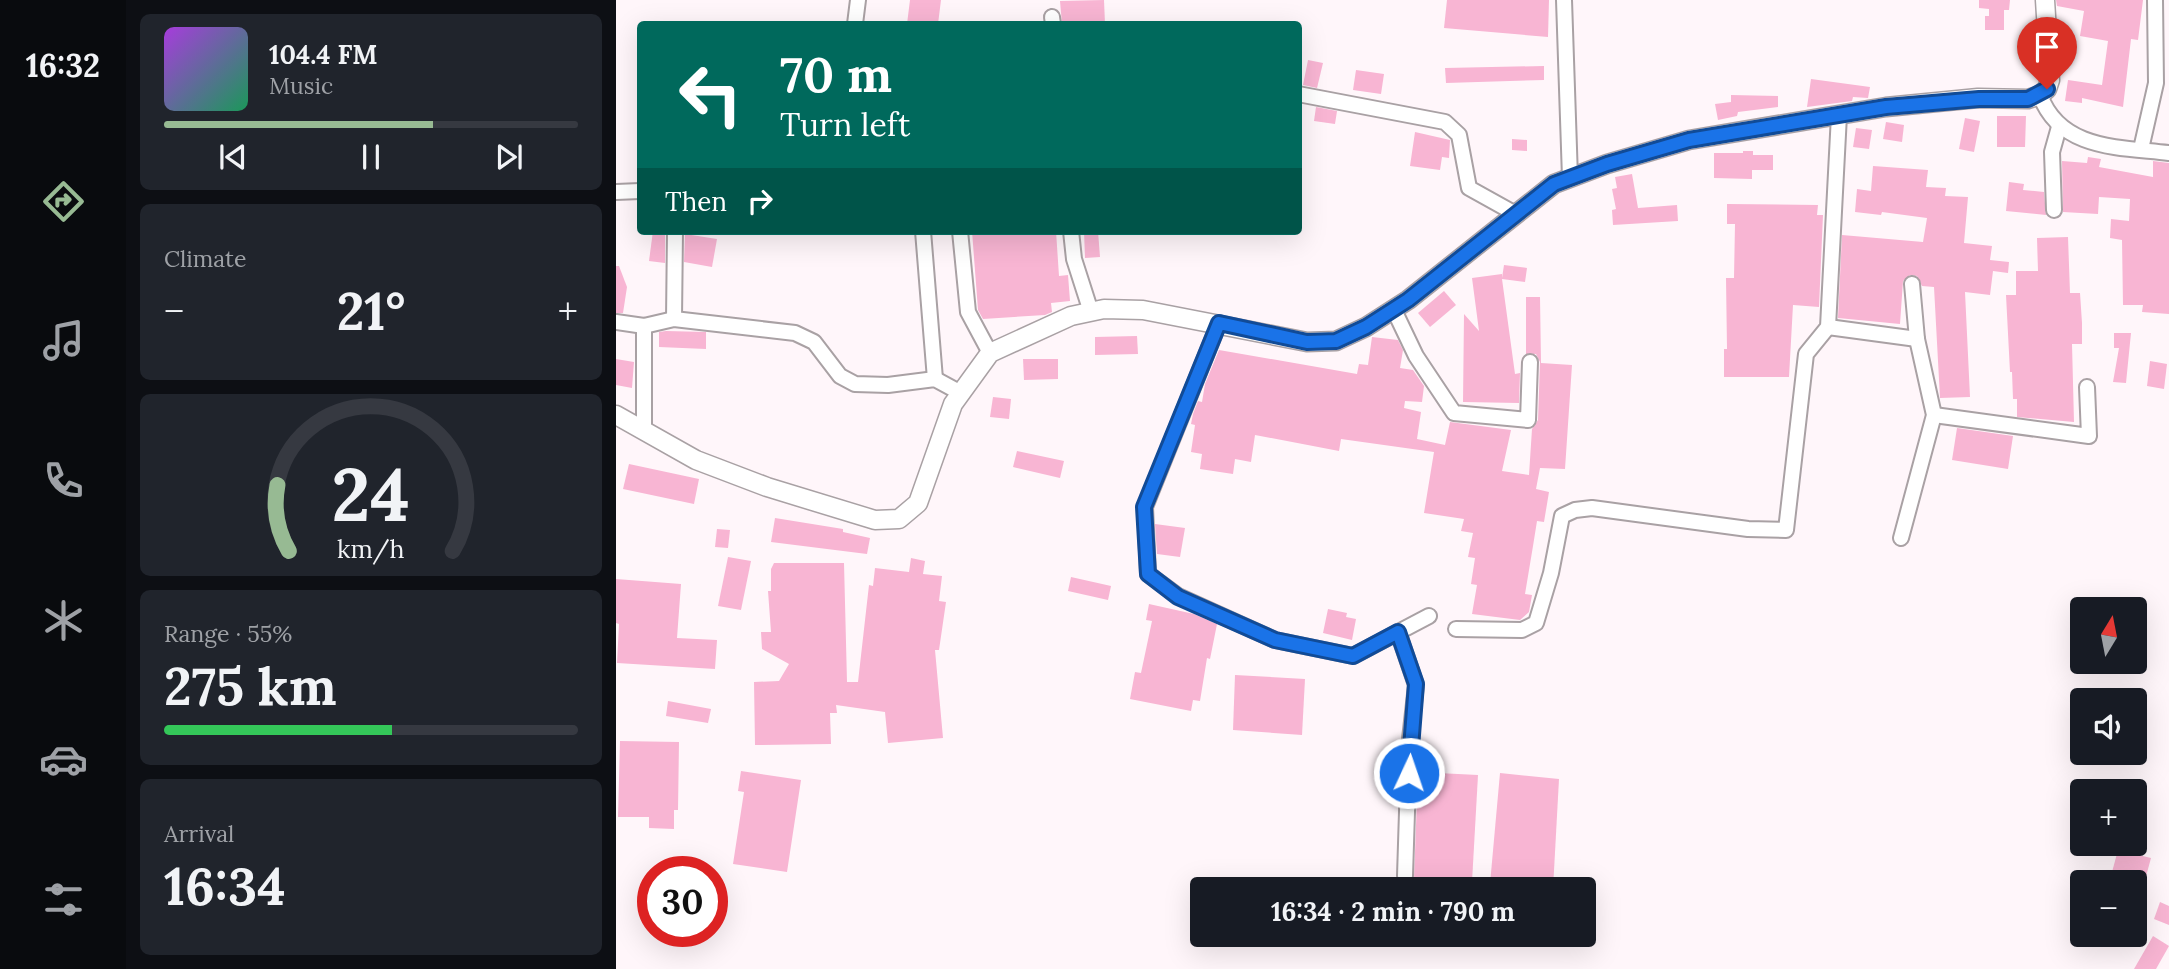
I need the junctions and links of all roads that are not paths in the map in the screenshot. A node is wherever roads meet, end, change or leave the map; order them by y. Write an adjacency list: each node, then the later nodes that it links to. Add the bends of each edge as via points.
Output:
1 (858, 0): 5 (street)
2 (1564, 0): 12 (street)
3 (2045, 0): 7 (main road, via 2050,80)
4 (2155, 0): 10 (street, via 2156,83)
5 (855, 21)
6 (1302, 95): 16 (street, via 1446,122 1459,135 1469,188)
7 (2040, 95): 8 (main road); 9 (street)
8 (1839, 115): 12 (main road, via 1689,140); 28 (street)
9 (2059, 127): 10 (street, via 2095,144); 15 (street, via 2052,152)
10 (2141, 149): 11 (street)
11 (2169, 153)
12 (1570, 178): 16 (main road)
13 (616, 191): 14 (street)
14 (637, 191)
15 (2054, 211)
16 (1514, 213): 22 (main road)
17 (675, 235): 24 (street)
18 (923, 235): 32 (street)
19 (960, 235): 30 (street, via 968,312)
20 (1071, 235): 23 (street)
21 (1912, 285): 29 (street)
22 (1394, 310): 26 (main road, via 1336,341 1307,342); 31 (street, via 1416,356 1454,413 1528,420)
23 (1091, 312): 26 (main road, via 1143,310); 30 (main road, via 1071,316)
24 (674, 320): 27 (street); 32 (street, via 795,333 814,342 840,376 855,384)
25 (616, 322): 27 (street)
26 (1219, 323): 41 (street, via 1144,507 1148,574 1178,597 1275,640 1353,656)
27 (644, 326): 37 (street)
28 (1828, 327): 29 (street); 40 (street, via 1806,354 1786,530 1592,508 1575,510 1562,516 1536,623 1522,630)
29 (1917, 339): 36 (street)
30 (990, 353): 34 (main road)
31 (1530, 362)
32 (935, 379): 34 (street)
33 (2087, 387): 36 (street, via 2089,436)
34 (959, 392): 37 (main road, via 918,503 900,519 846,513 766,487 696,460)
35 (616, 415): 37 (main road)
36 (1934, 415): 38 (street)
37 (644, 430)
38 (1901, 538)
39 (1429, 616): 41 (street)
40 (1456, 629)
41 (1398, 632): 42 (street, via 1416,684)
42 (1405, 876)

